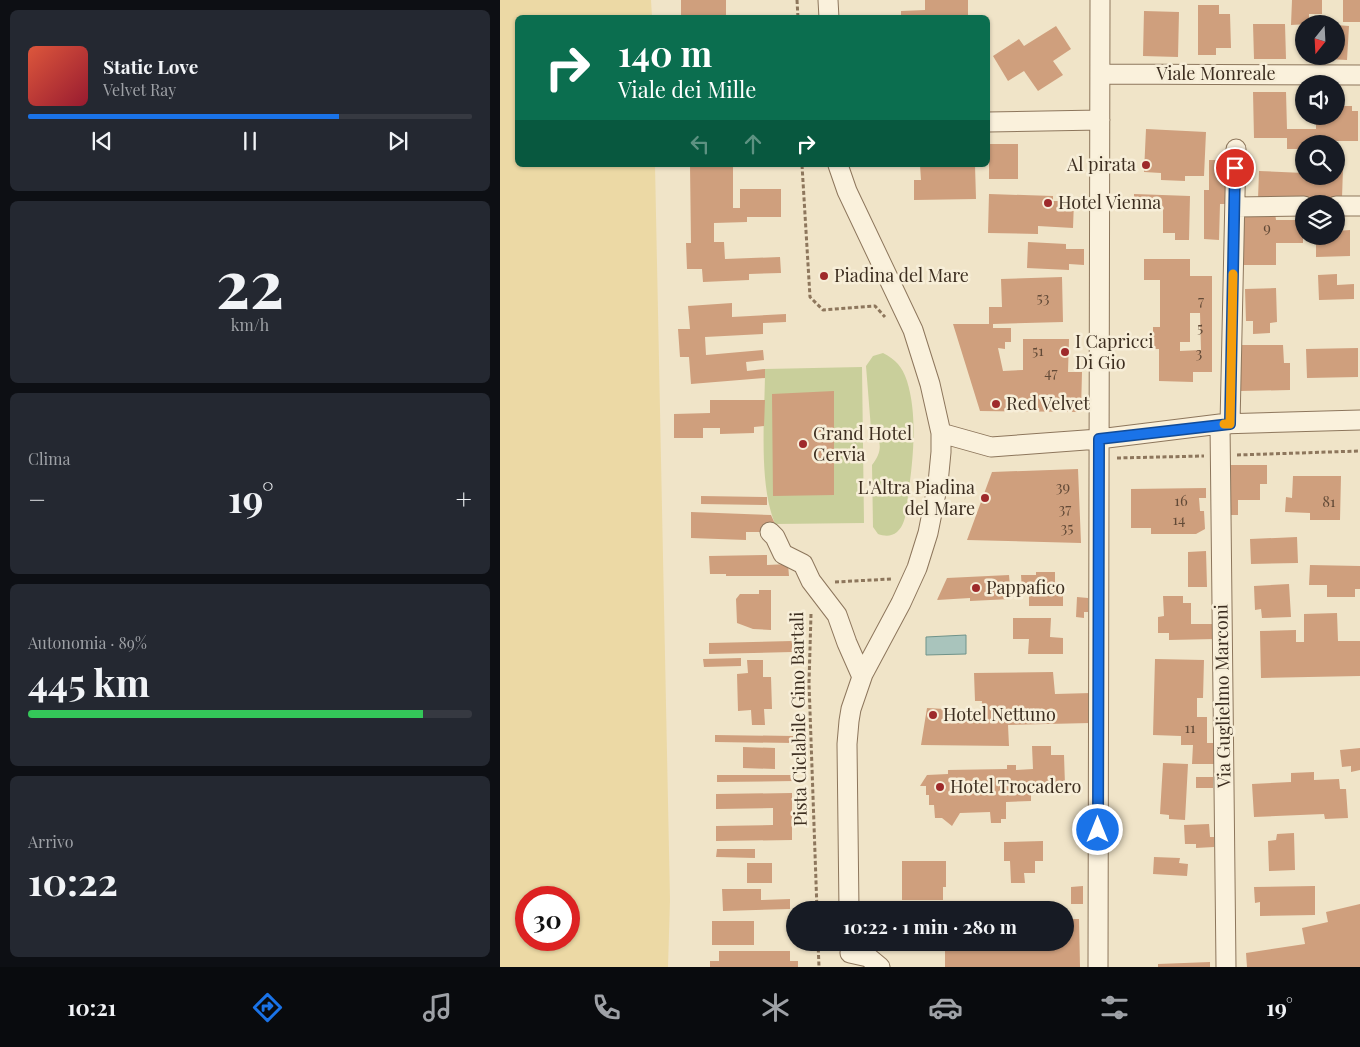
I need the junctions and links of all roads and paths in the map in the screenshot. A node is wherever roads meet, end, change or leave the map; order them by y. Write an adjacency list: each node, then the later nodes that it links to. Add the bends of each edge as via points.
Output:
1 (797, 0): 4 (path)
2 (828, 0): 5 (street)
3 (1100, 0): 6 (street)
4 (798, 15)
5 (829, 15)
6 (1101, 74): 7 (street, Viale Monreale); 8 (street)
7 (1360, 75)
8 (1100, 120): 9 (street); 21 (street)
9 (990, 122)
10 (1236, 149): 16 (street, Via Guglielmo Marconi)
11 (802, 167): 17 (path, via 810,296 823,310 875,306)
12 (839, 167): 20 (street, via 912,330 930,384)
13 (1295, 206): 16 (street)
14 (1345, 206): 15 (street)
15 (1360, 206)
16 (1235, 207): 19 (street, Via Guglielmo Marconi)
17 (890, 321)
18 (1360, 420): 19 (street)
19 (1225, 424): 21 (street); 33 (street, Via Guglielmo Marconi)
20 (941, 433): 21 (street, via 991,447); 25 (street, via 936,500 925,544 901,603)
21 (1099, 439): 32 (street)
22 (770, 532): 24 (street, via 783,554 803,564)
23 (893, 572): 24 (path, Pista Ciclabile Gino Bartali, via 890,580 822,581)
24 (817, 589): 25 (street, via 837,615); 26 (path, Pista Ciclabile Gino Bartali, via 812,596 809,683)
25 (862, 677): 27 (street, via 851,709 848,732)
26 (817, 901)
27 (849, 901)
28 (818, 951): 30 (path)
29 (850, 954): 31 (street, via 863,954)
30 (819, 967)
31 (880, 967)
32 (1098, 967)
33 (1226, 967)

